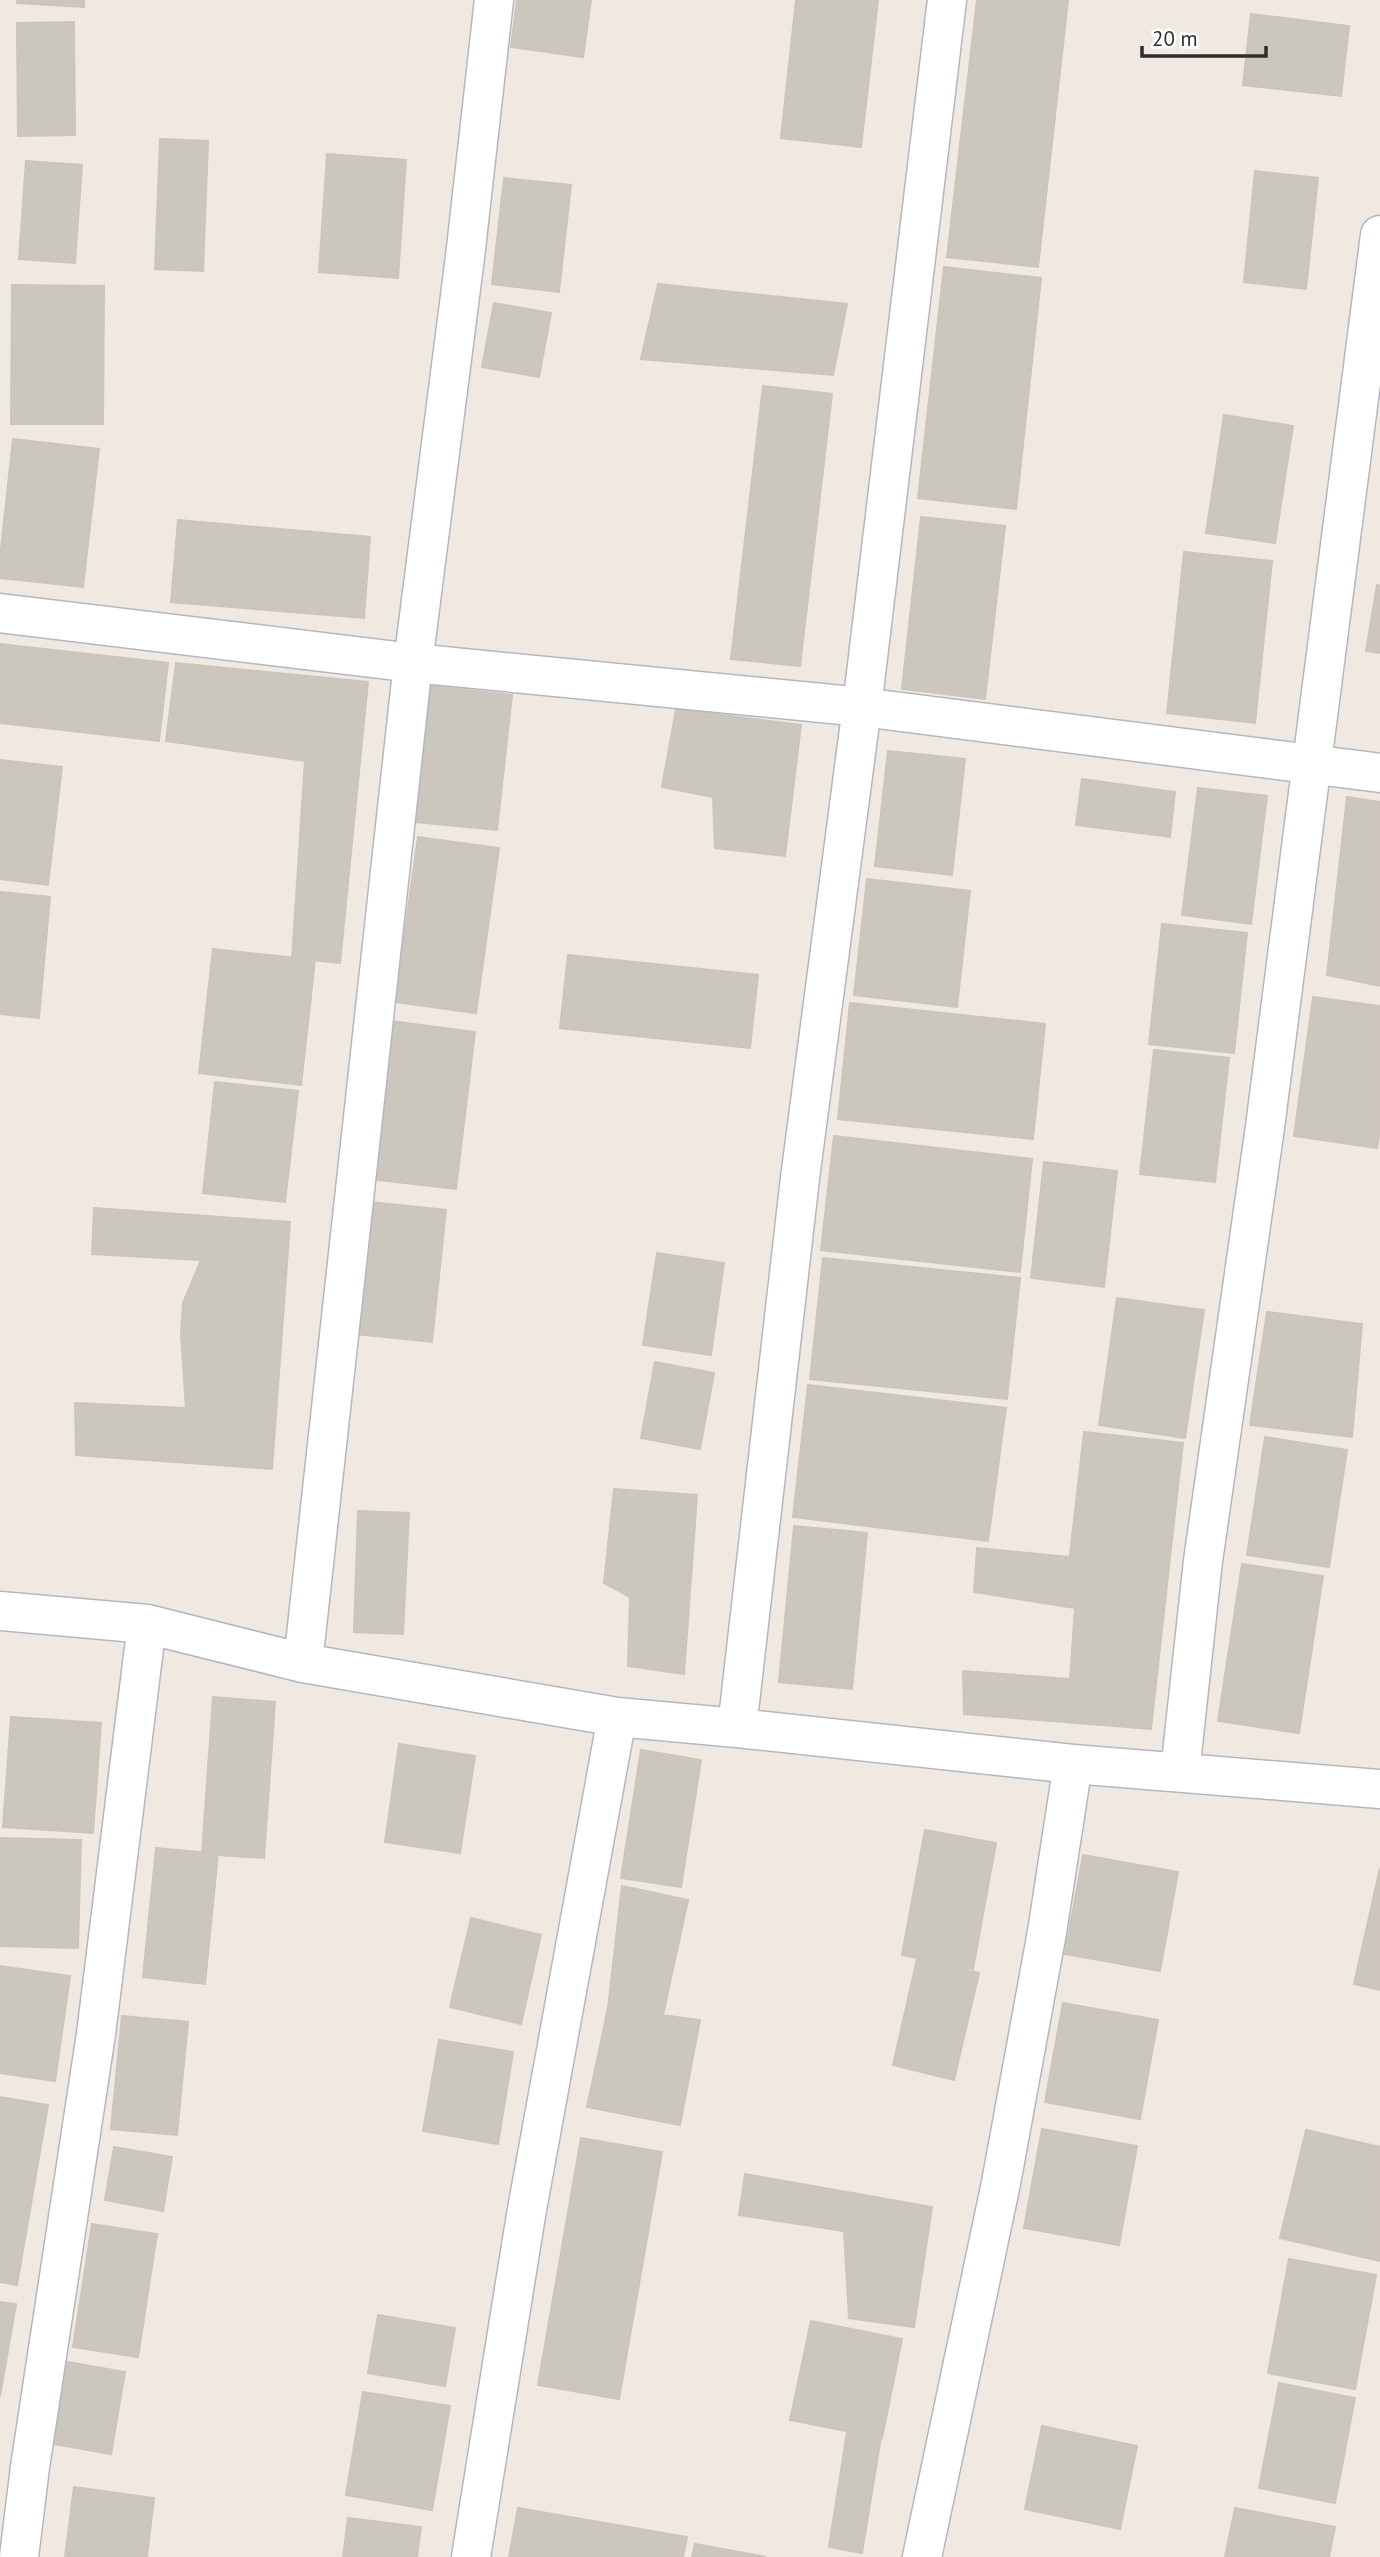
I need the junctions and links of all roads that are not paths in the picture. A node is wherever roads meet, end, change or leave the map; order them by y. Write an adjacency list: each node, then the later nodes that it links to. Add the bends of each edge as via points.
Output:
1 (494, 0): 5 (street)
2 (947, 0): 6 (street)
3 (1380, 235): 7 (street)
4 (0, 613): 5 (street)
5 (413, 663): 6 (street); 11 (street)
6 (862, 707): 7 (street); 13 (street, via 800,1178)
7 (1313, 765): 8 (street); 15 (street, via 1203,1561)
8 (1380, 773)
9 (0, 1611): 10 (street)
10 (148, 1624): 11 (street); 17 (street, via 96,2034)
11 (303, 1663): 12 (street)
12 (617, 1717): 13 (street); 18 (street, via 526,2215)
13 (737, 1728): 14 (street)
14 (1073, 1764): 15 (street); 19 (street, via 1001,2183)
15 (1180, 1772): 16 (street)
16 (1380, 1789)
17 (19, 2557)
18 (471, 2557)
19 (922, 2557)

